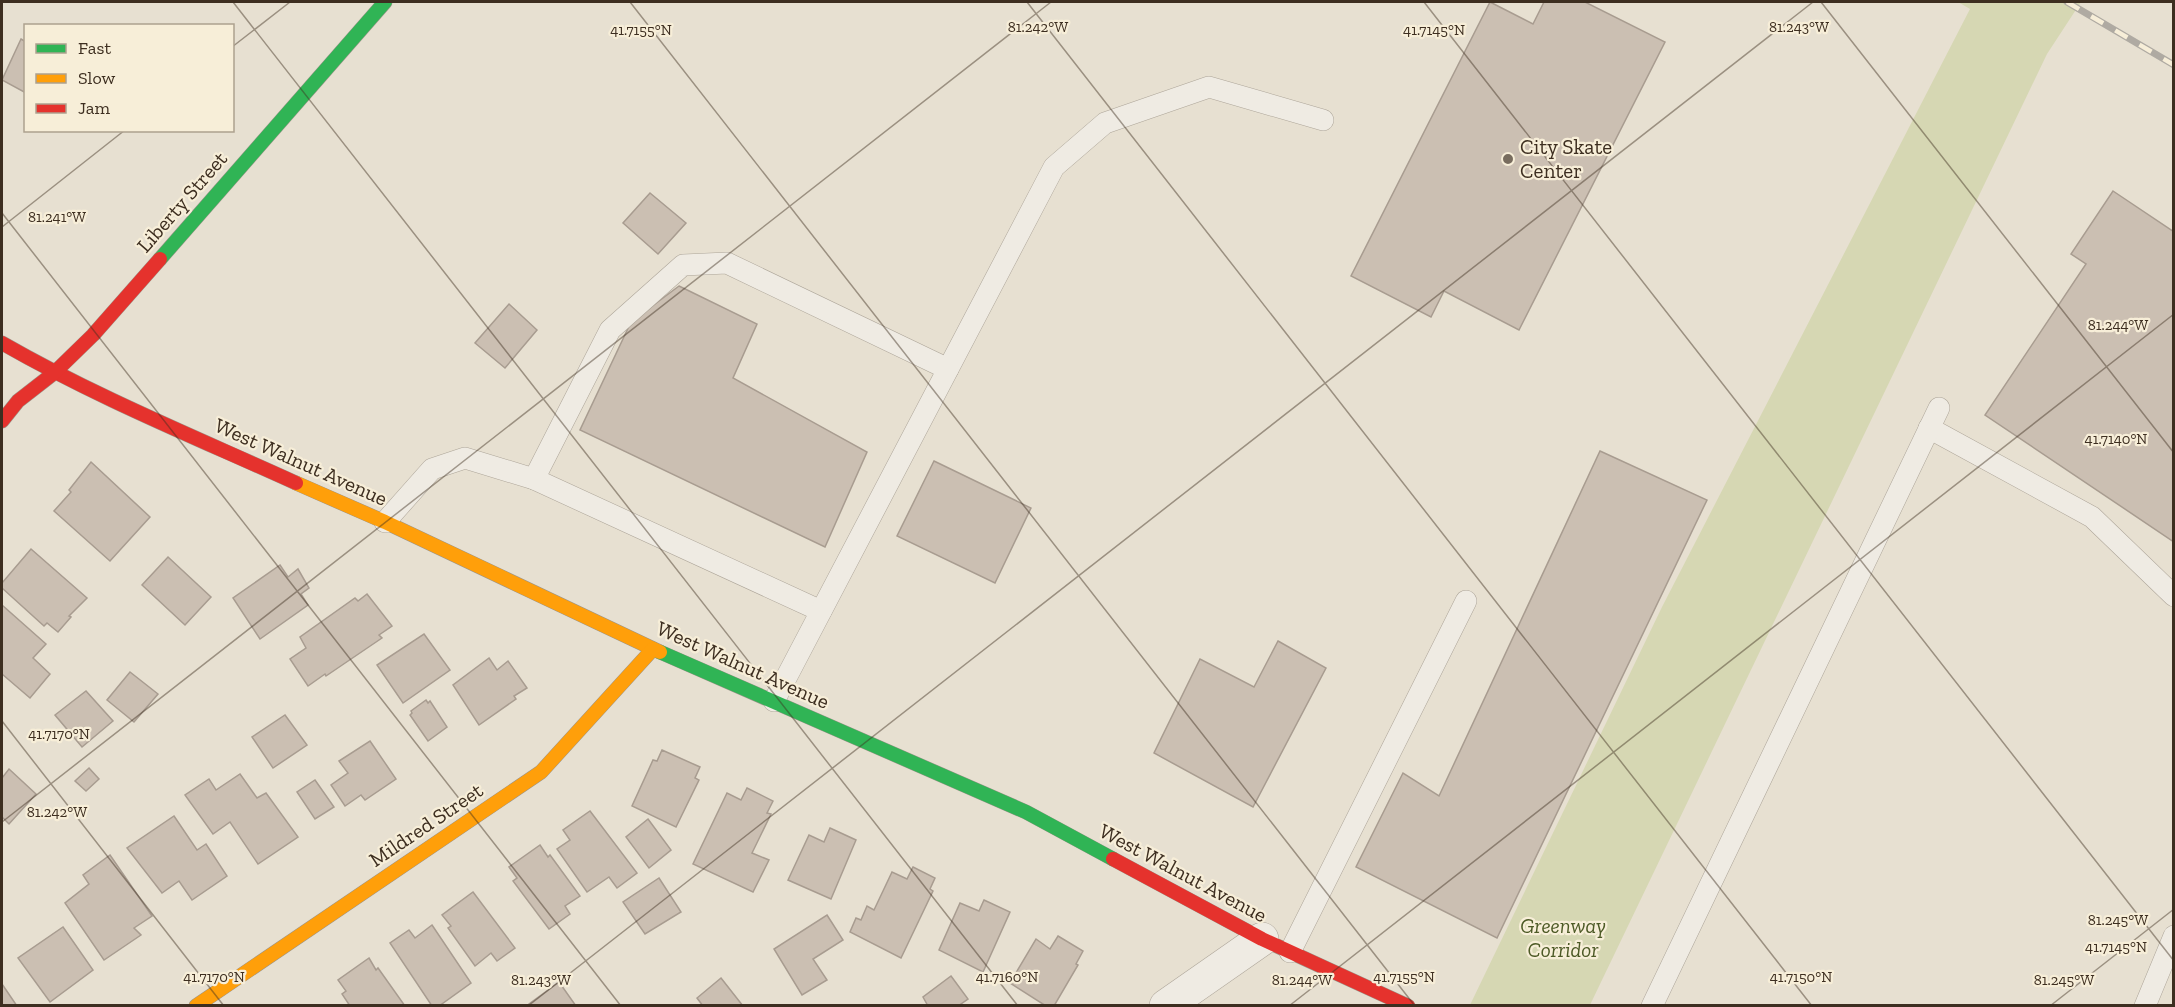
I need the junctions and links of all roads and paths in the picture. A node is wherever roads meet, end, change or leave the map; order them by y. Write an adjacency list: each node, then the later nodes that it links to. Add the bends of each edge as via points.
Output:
1 (385, 2): 5 (street, Liberty Street, via 93,335)
2 (1323, 120): 4 (lane, via 1209,87 1105,123 1054,168)
3 (2, 343): 5 (street, West Walnut Avenue)
4 (948, 369): 9 (lane, via 728,263 683,265 610,330); 13 (lane)
5 (54, 373): 7 (street, Liberty Street, via 18,401); 10 (street, West Walnut Avenue)
6 (1939, 408): 8 (lane)
7 (2, 421)
8 (1929, 428): 11 (lane, via 2092,518); 21 (lane)
9 (534, 479): 10 (lane, via 465,458 432,469); 13 (lane)
10 (385, 522): 14 (street, West Walnut Avenue)
11 (2174, 596)
12 (1466, 601): 17 (lane)
13 (821, 611): 15 (lane)
14 (653, 649): 15 (street, West Walnut Avenue); 18 (street, Mildred Street, via 542,772)
15 (774, 701): 17 (street, West Walnut Avenue, via 1026,812)
16 (2174, 936): 22 (lane)
17 (1276, 945): 19 (street); 20 (street, West Walnut Avenue)
18 (196, 1005)
19 (1166, 1005)
20 (1408, 1005)
21 (1652, 1005)
22 (2145, 1005)

